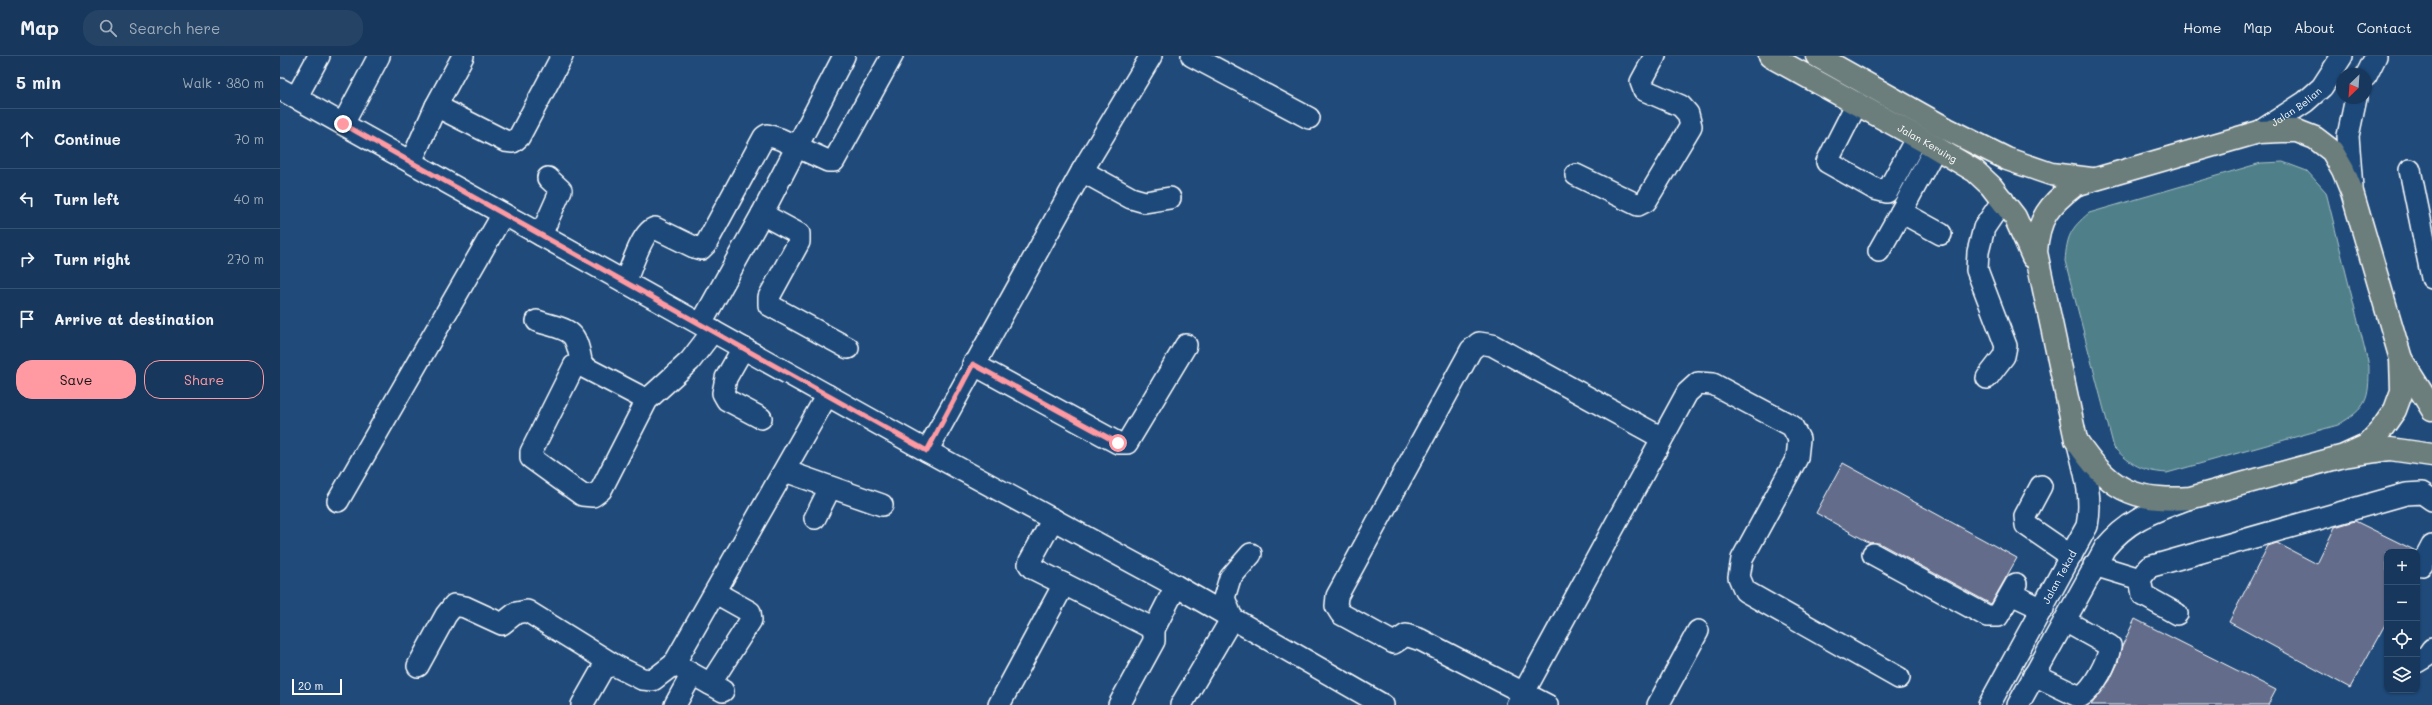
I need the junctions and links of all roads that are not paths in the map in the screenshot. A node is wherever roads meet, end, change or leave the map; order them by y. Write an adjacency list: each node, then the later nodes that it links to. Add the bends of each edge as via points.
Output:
1 (318, 56): 15 (street)
2 (380, 56): 20 (street)
3 (463, 56): 18 (street)
4 (562, 56): 18 (street, via 519,137 513,142 505,141)
5 (844, 56): 23 (street)
6 (892, 56): 23 (street, via 834,161 828,161)
7 (1151, 56): 26 (street)
8 (1192, 56): 19 (street)
9 (1655, 56): 27 (street, via 1641,82 1644,90 1681,106 1688,114 1691,126 1646,201 1638,205)
10 (1770, 56): 16 (main road, Jalan Keruing)
11 (1817, 56): 29 (main road, via 2000,156 2051,174)
12 (2342, 56): 21 (street, Jalan Belian, via 2317,92 2283,118)
13 (2376, 56): 14 (street)
14 (2370, 68)
15 (288, 93): 20 (street)
16 (1856, 103): 22 (main road, Jalan Keruing); 22 (street, via 1827,162 1875,189 1887,192)
17 (2355, 104): 30 (street, via 2348,136)
18 (436, 106): 24 (street)
19 (1309, 118)
20 (343, 124): 24 (street)
21 (2259, 132): 29 (main road); 30 (main road, via 2297,131 2315,138 2332,151)
22 (1926, 142): 32 (main road, Jalan Keruing, via 1975,171); 33 (street)
23 (797, 146): 35 (street); 41 (street, via 767,135 706,244 701,249 694,248 655,228 652,229 643,240)
24 (411, 162): 34 (street)
25 (2410, 170): 40 (street)
26 (1082, 171): 31 (street, via 1131,198 1146,202); 48 (street)
27 (1576, 175)
28 (548, 178): 37 (street, via 561,190)
29 (2094, 180): 39 (main road, via 2075,185 2059,198 2044,216 2037,232 2036,252)
30 (2352, 192): 47 (main road)
31 (1170, 198)
32 (2003, 200): 39 (main road, Jalan Keruing, via 2015,217); 50 (street, via 1984,228 1978,252 1977,270 2006,346 2004,356)
33 (1900, 212): 36 (street); 38 (street)
34 (503, 214): 37 (street); 65 (street)
35 (762, 214): 43 (street); 46 (street, via 799,234 799,242 769,297 769,305)
36 (1941, 234)
37 (541, 235): 41 (street)
38 (1879, 250)
39 (2040, 275): 56 (main road)
40 (2432, 278)
41 (625, 282): 43 (street)
42 (537, 321): 49 (street, via 574,335 578,342)
43 (707, 328): 45 (street); 52 (street, via 690,361)
44 (1186, 345): 48 (street, via 1126,443 1118,443)
45 (743, 348): 51 (street); 54 (street, via 726,378 723,393 727,400)
46 (848, 348)
47 (2401, 359): 53 (main road); 59 (main road, via 2402,391 2395,410 2366,446)
48 (973, 364): 57 (street)
49 (582, 366): 52 (street); 52 (street, via 574,366 530,452 536,464 582,495 593,496 601,490)
50 (1987, 378)
51 (827, 395): 57 (street); 60 (street)
52 (647, 400)
53 (2432, 409)
54 (761, 418)
55 (1662, 438): 92 (street, via 1687,393 1698,383 1713,384 1792,426 1799,439 1797,458 1742,559 1739,577 1745,591); 93 (street); 93 (street, via 1492,344 1479,343 1467,357 1337,596 1336,606 1341,614 1394,643 1406,635 1421,640)
56 (2076, 440): 63 (main road, via 2110,482 2126,491 2166,500); 72 (street, Jalan Tekad, via 2089,492 2090,508 2086,526)
57 (927, 451): 68 (street)
58 (2432, 455): 59 (main road, via 2390,449)
59 (2344, 456): 63 (main road)
60 (785, 471): 62 (street); 78 (street)
61 (2041, 486): 72 (street, via 2025,516 2026,525)
62 (830, 488): 66 (street); 67 (street)
63 (2190, 498): 73 (street, via 2139,518 2119,531)
64 (2432, 500): 75 (street, via 2422,493 2406,494 2149,567)
65 (338, 501)
66 (882, 505)
67 (815, 518)
68 (1053, 519): 76 (street, via 1029,564); 77 (street)
69 (2432, 546): 74 (street)
70 (1251, 554): 81 (street, via 1230,578 1226,591 1224,598)
71 (1874, 554): 79 (street, via 1987,616 1998,616 2013,589)
72 (2071, 556): 79 (street, Jalan Tekad)
73 (2094, 565): 75 (street); 82 (street)
74 (2422, 565)
75 (2140, 578): 80 (street, via 2143,595)
76 (1064, 584): 83 (street); 96 (street)
77 (1176, 586): 81 (street); 83 (street)
78 (716, 593): 87 (street); 90 (street, via 750,612 751,620 717,688)
79 (2043, 609): 102 (street, Jalan Tekad)
80 (2177, 614)
81 (1232, 618): 98 (street); 99 (street)
82 (2065, 621): 91 (street); 91 (street, via 2110,646 2105,662 2087,693 2080,697)
83 (1154, 629): 97 (street, via 1154,641)
84 (1698, 631): 101 (street)
85 (2432, 649): 86 (street)
86 (2420, 660)
87 (674, 664): 88 (street, via 653,680 642,679); 90 (street)
88 (614, 665): 89 (street, via 527,611 516,613 502,624 465,607 454,605); 94 (street, via 602,668)
89 (418, 666)
90 (692, 674): 95 (street)
91 (2034, 675): 103 (street)
92 (1899, 678)
93 (1520, 699): 100 (street)
94 (582, 705)
95 (674, 705)
96 (999, 705)
97 (1119, 705)
98 (1181, 705)
99 (1383, 705)
100 (1548, 705)
101 (1658, 705)
102 (1989, 705)
103 (2018, 705)

